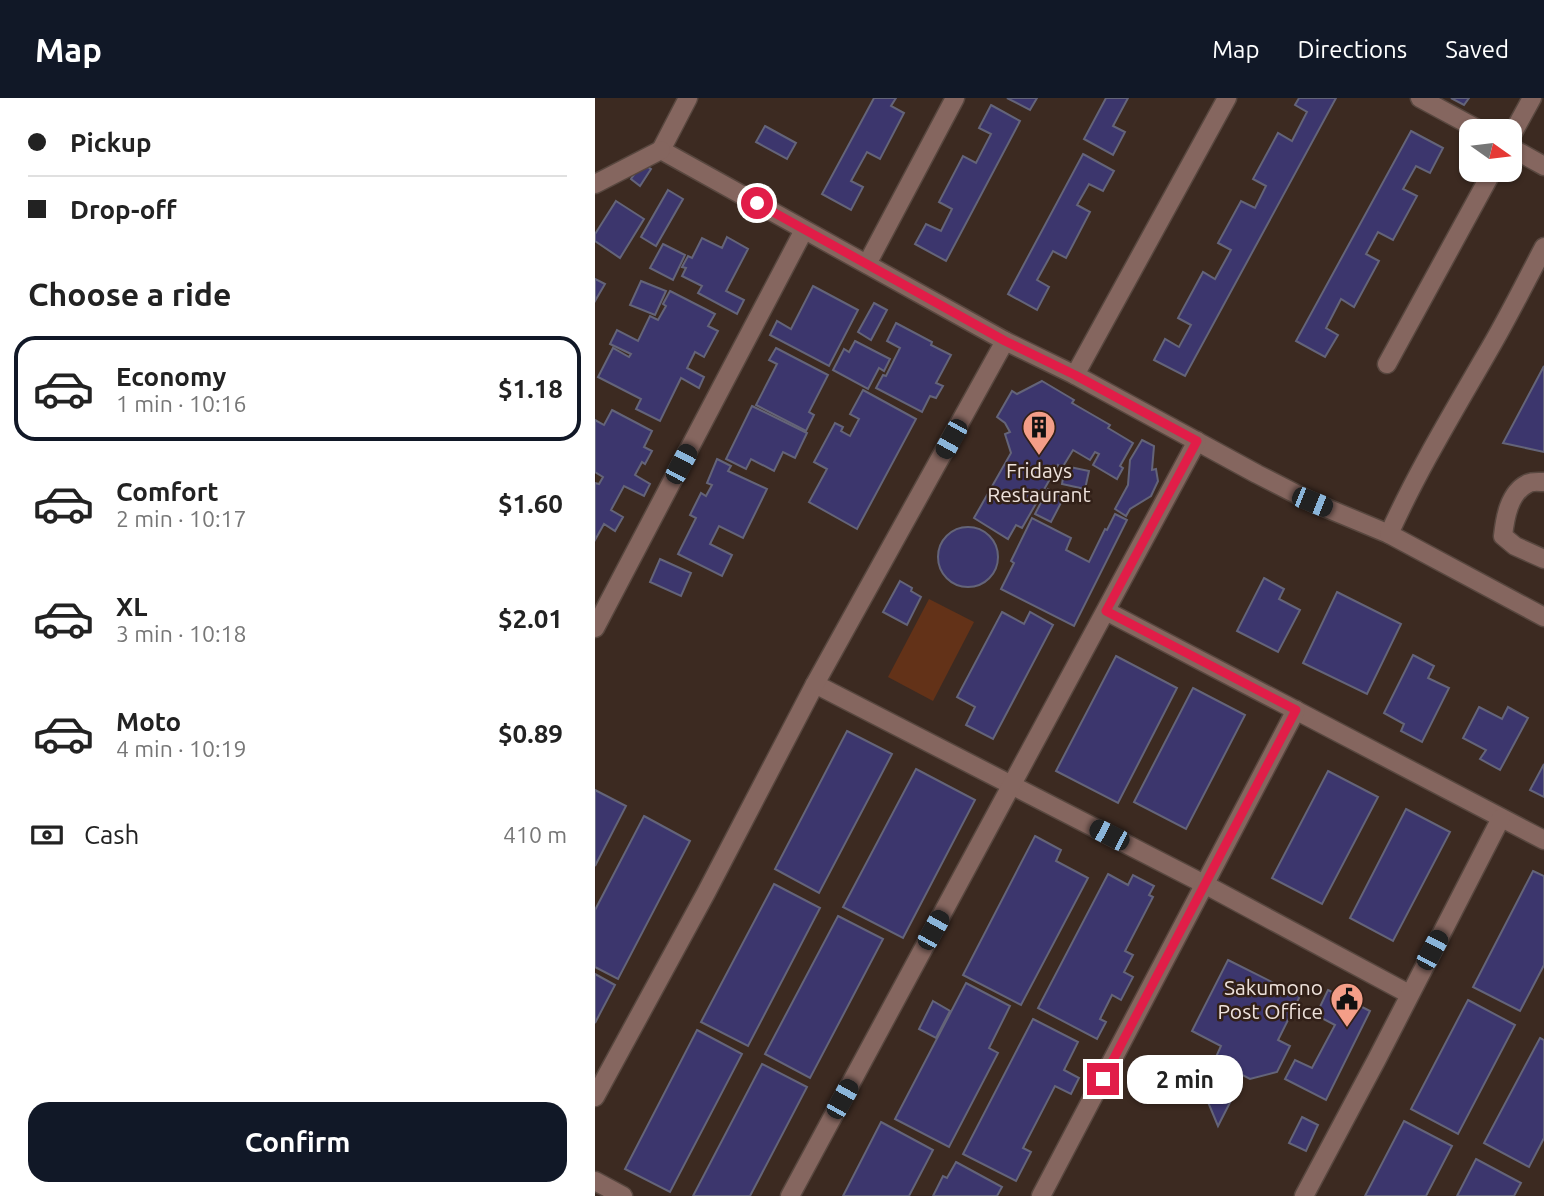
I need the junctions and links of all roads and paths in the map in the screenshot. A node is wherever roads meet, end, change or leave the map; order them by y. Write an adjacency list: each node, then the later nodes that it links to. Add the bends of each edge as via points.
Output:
1 (688, 98): 8 (street)
2 (955, 98): 15 (street)
3 (1227, 98): 18 (street)
4 (1420, 98): 6 (street)
5 (1532, 98): 7 (street)
6 (1459, 119)
7 (1520, 119)
8 (661, 150): 12 (street); 13 (street)
9 (1523, 154): 10 (street)
10 (1544, 166)
11 (1486, 182): 17 (street)
12 (595, 184)
13 (804, 230): 15 (street); 25 (street)
14 (1544, 247): 21 (street)
15 (867, 264): 16 (street)
16 (1005, 341): 18 (street); 26 (street)
17 (1387, 364)
18 (1075, 375): 19 (street)
19 (1197, 441): 21 (street, via 1312,502); 23 (street)
20 (1544, 482): 22 (street, via 1528,482 1513,496 1503,536)
21 (1389, 534): 24 (street)
22 (1544, 559)
23 (1106, 611): 27 (street); 28 (street)
24 (1544, 617)
25 (595, 628)
26 (815, 684): 28 (street); 33 (street)
27 (1296, 710): 29 (street); 31 (street)
28 (1012, 785): 31 (street); 36 (street)
29 (1501, 818): 30 (street); 32 (street)
30 (1544, 839)
31 (1206, 885): 32 (street); 37 (street)
32 (1409, 994): 38 (street)
33 (595, 1097)
34 (595, 1181): 35 (street)
35 (623, 1196)
36 (790, 1196)
37 (1041, 1196)
38 (1304, 1196)

